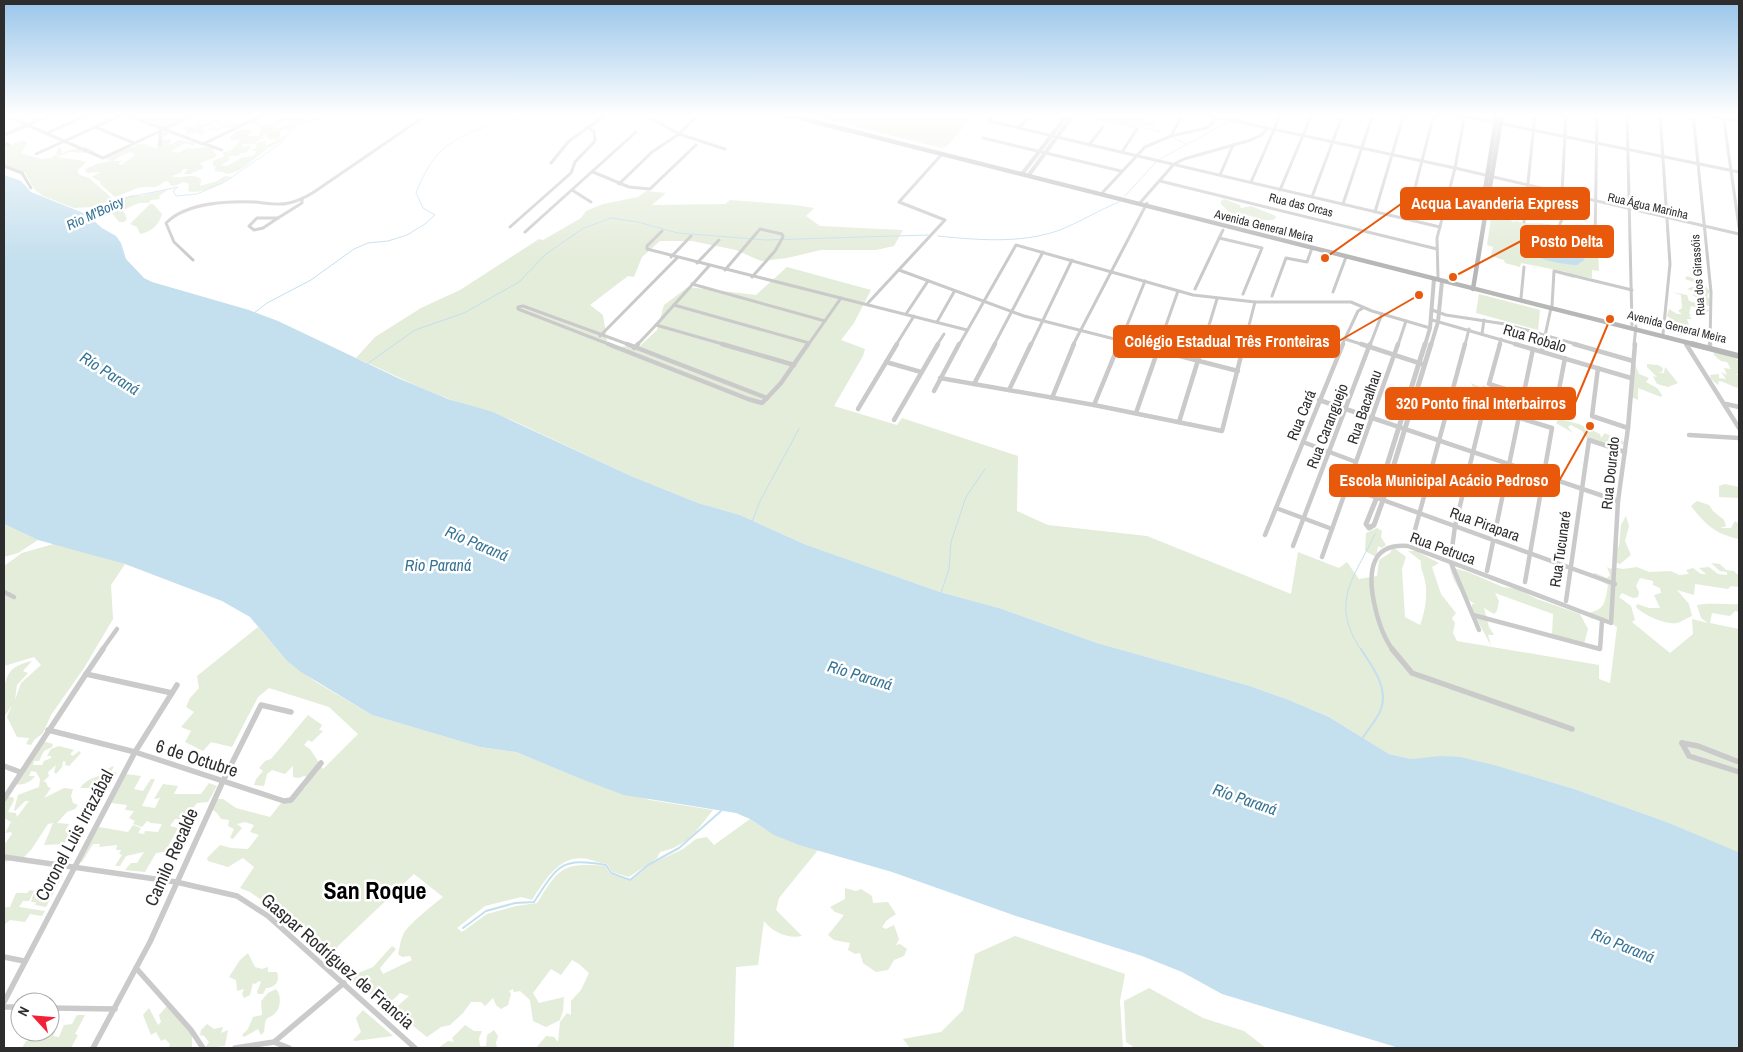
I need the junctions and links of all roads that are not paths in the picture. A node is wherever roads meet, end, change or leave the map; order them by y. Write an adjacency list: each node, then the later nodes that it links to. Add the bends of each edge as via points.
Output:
1 (355, 163): 53 (street)
2 (575, 163): 67 (street, via 571,173)
3 (603, 163): 37 (street)
4 (641, 163): 45 (street)
5 (677, 163): 45 (street, via 650,189)
6 (933, 163): 92 (street, via 899,202 945,220)
7 (985, 163): 39 (main road, Avenida General Meira)
8 (1032, 163): 39 (street)
9 (1036, 163): 39 (street)
10 (1088, 163): 36 (street)
11 (1129, 163): 36 (street)
12 (1170, 163): 31 (street)
13 (1225, 163): 40 (street)
14 (1259, 163): 44 (street)
15 (1291, 163): 49 (street)
16 (1325, 163): 52 (street)
17 (1357, 163): 58 (street)
18 (1390, 163): 62 (street)
19 (1421, 163): 64 (street)
20 (1432, 163): 34 (street, Rua Água Marinha)
21 (1456, 163): 34 (street)
22 (1490, 163): 41 (main road)
23 (1494, 163): 42 (main road)
24 (1530, 163): 46 (street)
25 (1564, 163): 51 (street)
26 (1596, 163): 55 (street)
27 (1628, 163): 61 (street, Rua Dourado)
28 (1663, 163): 65 (street)
29 (1694, 163): 32 (street)
30 (1730, 163): 35 (street)
31 (1174, 164): 40 (street); 43 (street)
32 (1698, 164): 35 (street); 69 (street, Rua dos Girassóis)
33 (4, 166): 47 (street, via 22,173)
34 (1455, 168): 41 (street, Rua Água Marinha); 68 (street)
35 (1731, 170): 38 (street); 70 (street)
36 (1121, 171): 50 (street)
37 (593, 172): 45 (street); 48 (street)
38 (1739, 172)
39 (1026, 174): 50 (main road, Avenida General Meira); 57 (main road, Avenida General Meira)
40 (1220, 175): 44 (street)
41 (1487, 176): 42 (street, Rua Água Marinha); 60 (main road)
42 (1492, 177): 46 (street, Rua Água Marinha); 60 (main road)
43 (1160, 180): 57 (street); 81 (street, Rua das Orcas)
44 (1251, 182): 49 (street)
45 (619, 184)
46 (1528, 186): 51 (street, Rua Água Marinha); 66 (street)
47 (31, 188)
48 (572, 190): 54 (street); 74 (street)
49 (1280, 190): 52 (street)
50 (1103, 192): 57 (main road, Avenida General Meira)
51 (1562, 194): 55 (street, Rua Água Marinha); 72 (street, via 1563,216)
52 (1312, 197): 58 (street)
53 (302, 199): 56 (street); 59 (street, via 302,203)
54 (591, 202)
55 (1596, 202): 61 (street, Rua Água Marinha); 79 (street)
56 (287, 203): 59 (street); 86 (street, via 229,204 190,209 171,217 166,222 172,238)
57 (1143, 204): 71 (main road, Avenida General Meira); 93 (street); 95 (main road, Avenida General Meira)
58 (1343, 204): 62 (street)
59 (292, 208): 63 (street)
60 (1485, 208): 99 (main road)
61 (1630, 210): 65 (street, Rua Água Marinha); 101 (street, Rua Dourado)
62 (1375, 212): 64 (street)
63 (278, 218): 63 (street, via 259,230 250,227 257,218)
64 (1407, 219): 68 (street)
65 (1667, 219): 69 (street, Rua Água Marinha); 138 (street, via 1670,264)
66 (1524, 222)
67 (510, 227)
68 (1440, 227): 81 (street)
69 (1705, 227): 75 (street, Rua Água Marinha); 147 (street, Rua dos Girassóis, via 1711,292)
70 (1739, 227)
71 (1224, 228): 77 (street); 80 (main road, Avenida General Meira)
72 (1559, 228)
73 (662, 231): 83 (street, via 646,248)
74 (525, 232)
75 (1739, 234)
76 (691, 236): 83 (street)
77 (1219, 238): 100 (street); 105 (street, via 1262,248)
78 (719, 240): 88 (street)
79 (1595, 243)
80 (1312, 248): 84 (main road, Avenida General Meira); 106 (street, via 1307,262 1286,258)
81 (1437, 249): 95 (street)
82 (1043, 252): 87 (street); 110 (street, via 1016,245); 117 (street)
83 (671, 257): 85 (street)
84 (1346, 257): 95 (main road, Avenida General Meira); 104 (street)
85 (676, 258): 88 (street); 135 (street)
86 (192, 260)
87 (1072, 260): 93 (street); 125 (street)
88 (698, 263): 89 (street)
89 (709, 266): 91 (street); 98 (street)
90 (1524, 267): 108 (street)
91 (725, 270): 94 (street); 94 (street, via 760,230 782,234 775,251)
92 (899, 270): 96 (street); 112 (street)
93 (1110, 271): 97 (street); 134 (street)
94 (752, 277): 107 (street)
95 (1438, 279): 99 (main road, Avenida General Meira); 116 (street); 118 (street)
96 (928, 281): 103 (street); 119 (street)
97 (1145, 281): 102 (street); 143 (street)
98 (692, 284): 113 (street); 124 (street)
99 (1474, 287): 108 (main road, Avenida General Meira); 114 (main road, Avenida General Meira)
100 (1195, 290)
101 (1632, 290): 114 (street, via 1554,271); 130 (street, Rua Dourado)
102 (1178, 291): 109 (street); 150 (street)
103 (954, 292): 110 (street); 127 (street)
104 (1333, 292)
105 (1243, 294)
106 (1272, 296)
107 (840, 298): 112 (street); 124 (street)
108 (1521, 298): 114 (main road, Avenida General Meira)
109 (1217, 299): 111 (street); 156 (street)
110 (983, 302): 117 (street); 132 (street)
111 (1255, 302): 115 (street, via 1351,302); 163 (street)
112 (868, 304): 119 (street)
113 (674, 305): 129 (street); 145 (street)
114 (1551, 307): 130 (main road, Avenida General Meira); 139 (street)
115 (1363, 308): 120 (street); 141 (street, Rua Cará, via 1358,311)
116 (1432, 310): 118 (street); 122 (street)
117 (1011, 312): 125 (street); 167 (street)
118 (1440, 313): 123 (street); 128 (street)
119 (906, 314): 121 (street)
120 (1382, 314): 126 (street); 146 (street, Rua Caranguejo)
121 (914, 316): 127 (street); 158 (street)
122 (1432, 320): 128 (street, Rua Robalo); 131 (street)
123 (1484, 320): 137 (street); 139 (street)
124 (824, 321): 145 (street)
125 (1041, 321): 134 (street); 168 (street)
126 (1406, 321): 131 (street); 153 (street, Rua Bacalhau)
127 (937, 322): 132 (street)
128 (1438, 322): 133 (street, Rua Robalo); 160 (street)
129 (656, 325): 148 (street); 161 (street)
130 (1635, 327): 138 (main road, Avenida General Meira); 144 (main road, Avenida General Meira); 157 (street, Rua Dourado)
131 (1430, 328): 159 (street)
132 (967, 330): 165 (street)
133 (1469, 330): 137 (street, Rua Robalo); 190 (street)
134 (1079, 331): 143 (street); 172 (street)
135 (602, 334): 140 (street); 140 (street, via 527,306 518,307 521,312); 148 (street)
136 (944, 334): 164 (street)
137 (1482, 334): 142 (street, Rua Robalo)
138 (1663, 334): 144 (main road, Avenida General Meira)
139 (1545, 336): 151 (street); 157 (street)
140 (597, 339): 152 (street)
141 (1345, 339): 146 (street); 173 (street, Rua Cará)
142 (1501, 339): 149 (street, Rua Robalo); 170 (street, via 1489,384)
143 (1120, 341): 150 (street); 175 (street)
144 (1685, 341): 147 (main road, Avenida General Meira); 154 (main road, Avenida General Meira); 174 (street)
145 (809, 343): 161 (street)
146 (1368, 346): 153 (street); 178 (street, Rua Caranguejo)
147 (1710, 346): 154 (main road, Avenida General Meira)
148 (635, 348): 152 (street); 171 (street)
149 (1533, 349): 151 (street, Rua Robalo); 170 (street)
150 (1158, 350): 156 (street); 179 (street)
151 (1542, 351): 155 (street, Rua Robalo)
152 (631, 352): 171 (street, via 753,401 762,403)
153 (1394, 354): 159 (street); 180 (street, Rua Bacalhau)
154 (1739, 354)
155 (1565, 358): 162 (street, Rua Robalo); 170 (street, via 1556,405)
156 (1198, 360): 163 (street); 183 (street)
157 (1633, 361): 166 (street, Rua Dourado)
158 (886, 362): 164 (street); 177 (street)
159 (1419, 363): 160 (street); 184 (street)
160 (1425, 364): 185 (street)
161 (794, 365): 171 (street)
162 (1598, 368): 166 (street, Rua Robalo); 186 (street, via 1592,416)
163 (1238, 371): 183 (street, via 1222,431)
164 (922, 372): 182 (street)
165 (940, 378): 167 (street); 169 (street)
166 (1631, 378): 186 (street, Rua Dourado)
167 (974, 384): 168 (street)
168 (1008, 390): 172 (street)
169 (934, 391)
170 (1523, 395): 181 (street)
171 (768, 398)
172 (1052, 398): 175 (street)
173 (1320, 400): 178 (street); 191 (street, Rua Cará)
174 (1726, 404): 176 (street); 187 (street)
175 (1094, 405): 179 (street)
176 (1739, 407)
177 (858, 409)
178 (1346, 409): 180 (street); 192 (street, Rua Caranguejo)
179 (1136, 414): 183 (street)
180 (1373, 418): 184 (street); 195 (street, Rua Bacalhau)
181 (1518, 418): 193 (street, via 1484,407); 196 (street); 197 (street, via 1552,428)
182 (894, 420)
183 (1179, 422)
184 (1399, 426): 185 (street); 200 (street)
185 (1405, 428): 190 (street); 201 (street)
186 (1628, 428): 194 (street, Rua Dourado)
187 (1739, 428)
188 (1689, 435): 189 (street)
189 (1739, 438)
190 (1438, 440): 193 (street); 204 (street)
191 (1303, 442): 192 (street); 203 (street, Rua Cará)
192 (1329, 452): 195 (street); 205 (street, Rua Caranguejo)
193 (1473, 452): 196 (street); 206 (street)
194 (1625, 452): 199 (street, Rua Tucunaré, via 1589,440); 202 (street, Rua Dourado)
195 (1356, 462): 198 (street, Rua Bacalhau)
196 (1508, 463): 197 (street); 209 (street)
197 (1545, 475): 199 (street); 212 (street)
198 (1347, 487): 200 (street, Rua Pirapara); 207 (street, Rua Bacalhau)
199 (1581, 488): 202 (street); 216 (street, Rua Tucunaré)
200 (1377, 497): 201 (street, Rua Pirapara); 201 (street, via 1366,524 1369,528 1374,525)
201 (1383, 500): 204 (street, Rua Pirapara)
202 (1618, 501): 219 (street, Rua Dourado)
203 (1276, 508): 205 (street); 208 (street, Rua Cará)
204 (1418, 513): 206 (street, Rua Pirapara); 210 (street)
205 (1303, 518): 207 (street); 211 (street, Rua Caranguejo)
206 (1455, 526): 209 (street, Rua Pirapara); 213 (street)
207 (1332, 529): 214 (street, Rua Bacalhau)
208 (1265, 535)
209 (1493, 540): 212 (street, Rua Pirapara); 217 (street)
210 (1412, 541)
211 (1293, 546)
212 (1528, 553): 216 (street, Rua Pirapara); 218 (street)
213 (1451, 556)
214 (1322, 557)
215 (1451, 563): 223 (street); 224 (street, Rua Petruca); 232 (street, Rua Petruca, via 1408,546 1395,545 1384,550 1375,562 1372,580 1378,622 1390,646 1412,673)
216 (1569, 568): 219 (street, Rua Pirapara); 222 (street, Rua Tucunaré)
217 (1487, 571)
218 (1525, 582)
219 (1615, 584): 225 (street, Rua Dourado)
220 (4, 592): 221 (street)
221 (14, 597)
222 (1566, 601)
223 (1473, 615): 224 (street, via 1600,649); 227 (street)
224 (1602, 621): 225 (street, Rua Petruca)
225 (1612, 623)
226 (117, 628): 228 (street)
227 (1479, 630)
228 (86, 674): 230 (street); 233 (street)
229 (177, 685): 230 (street, Coronel Luis Irrazábal)
230 (172, 693): 234 (street, Coronel Luis Irrazábal)
231 (291, 712): 240 (street, Camilo Recalde, via 261,705)
232 (1572, 729)
233 (48, 730): 234 (street, 6 de Octubre); 238 (street)
234 (135, 752): 240 (street, 6 de Octubre); 243 (street, Coronel Luis Irrazábal)
235 (1739, 762): 239 (street, via 1682,743 1689,756)
236 (321, 763): 240 (street, 6 de Octubre, via 291,800 284,801)
237 (4, 766): 238 (street)
238 (20, 772): 241 (street)
239 (1739, 772)
240 (222, 781): 244 (street, Camilo Recalde)
241 (4, 799)
242 (4, 857): 243 (street, Gaspar Rodríguez de Francia)
243 (74, 868): 244 (street, Gaspar Rodríguez de Francia); 246 (street, Coronel Luis Irrazábal)
244 (176, 882): 247 (street, Camilo Recalde); 248 (street, Gaspar Rodríguez de Francia, via 237,896 268,916)
245 (4, 957): 246 (street)
246 (24, 961): 249 (street, Coronel Luis Irrazábal)
247 (136, 968): 251 (street, Camilo Recalde); 255 (street)
248 (344, 983): 252 (street); 253 (street, Gaspar Rodríguez de Francia)
249 (4, 1002)
250 (60, 1008): 251 (street)
251 (115, 1009): 254 (street, Camilo Recalde)
252 (274, 1042): 256 (street); 257 (street)
253 (412, 1047)
254 (93, 1048)
255 (203, 1048)
256 (235, 1048)
257 (289, 1048)

